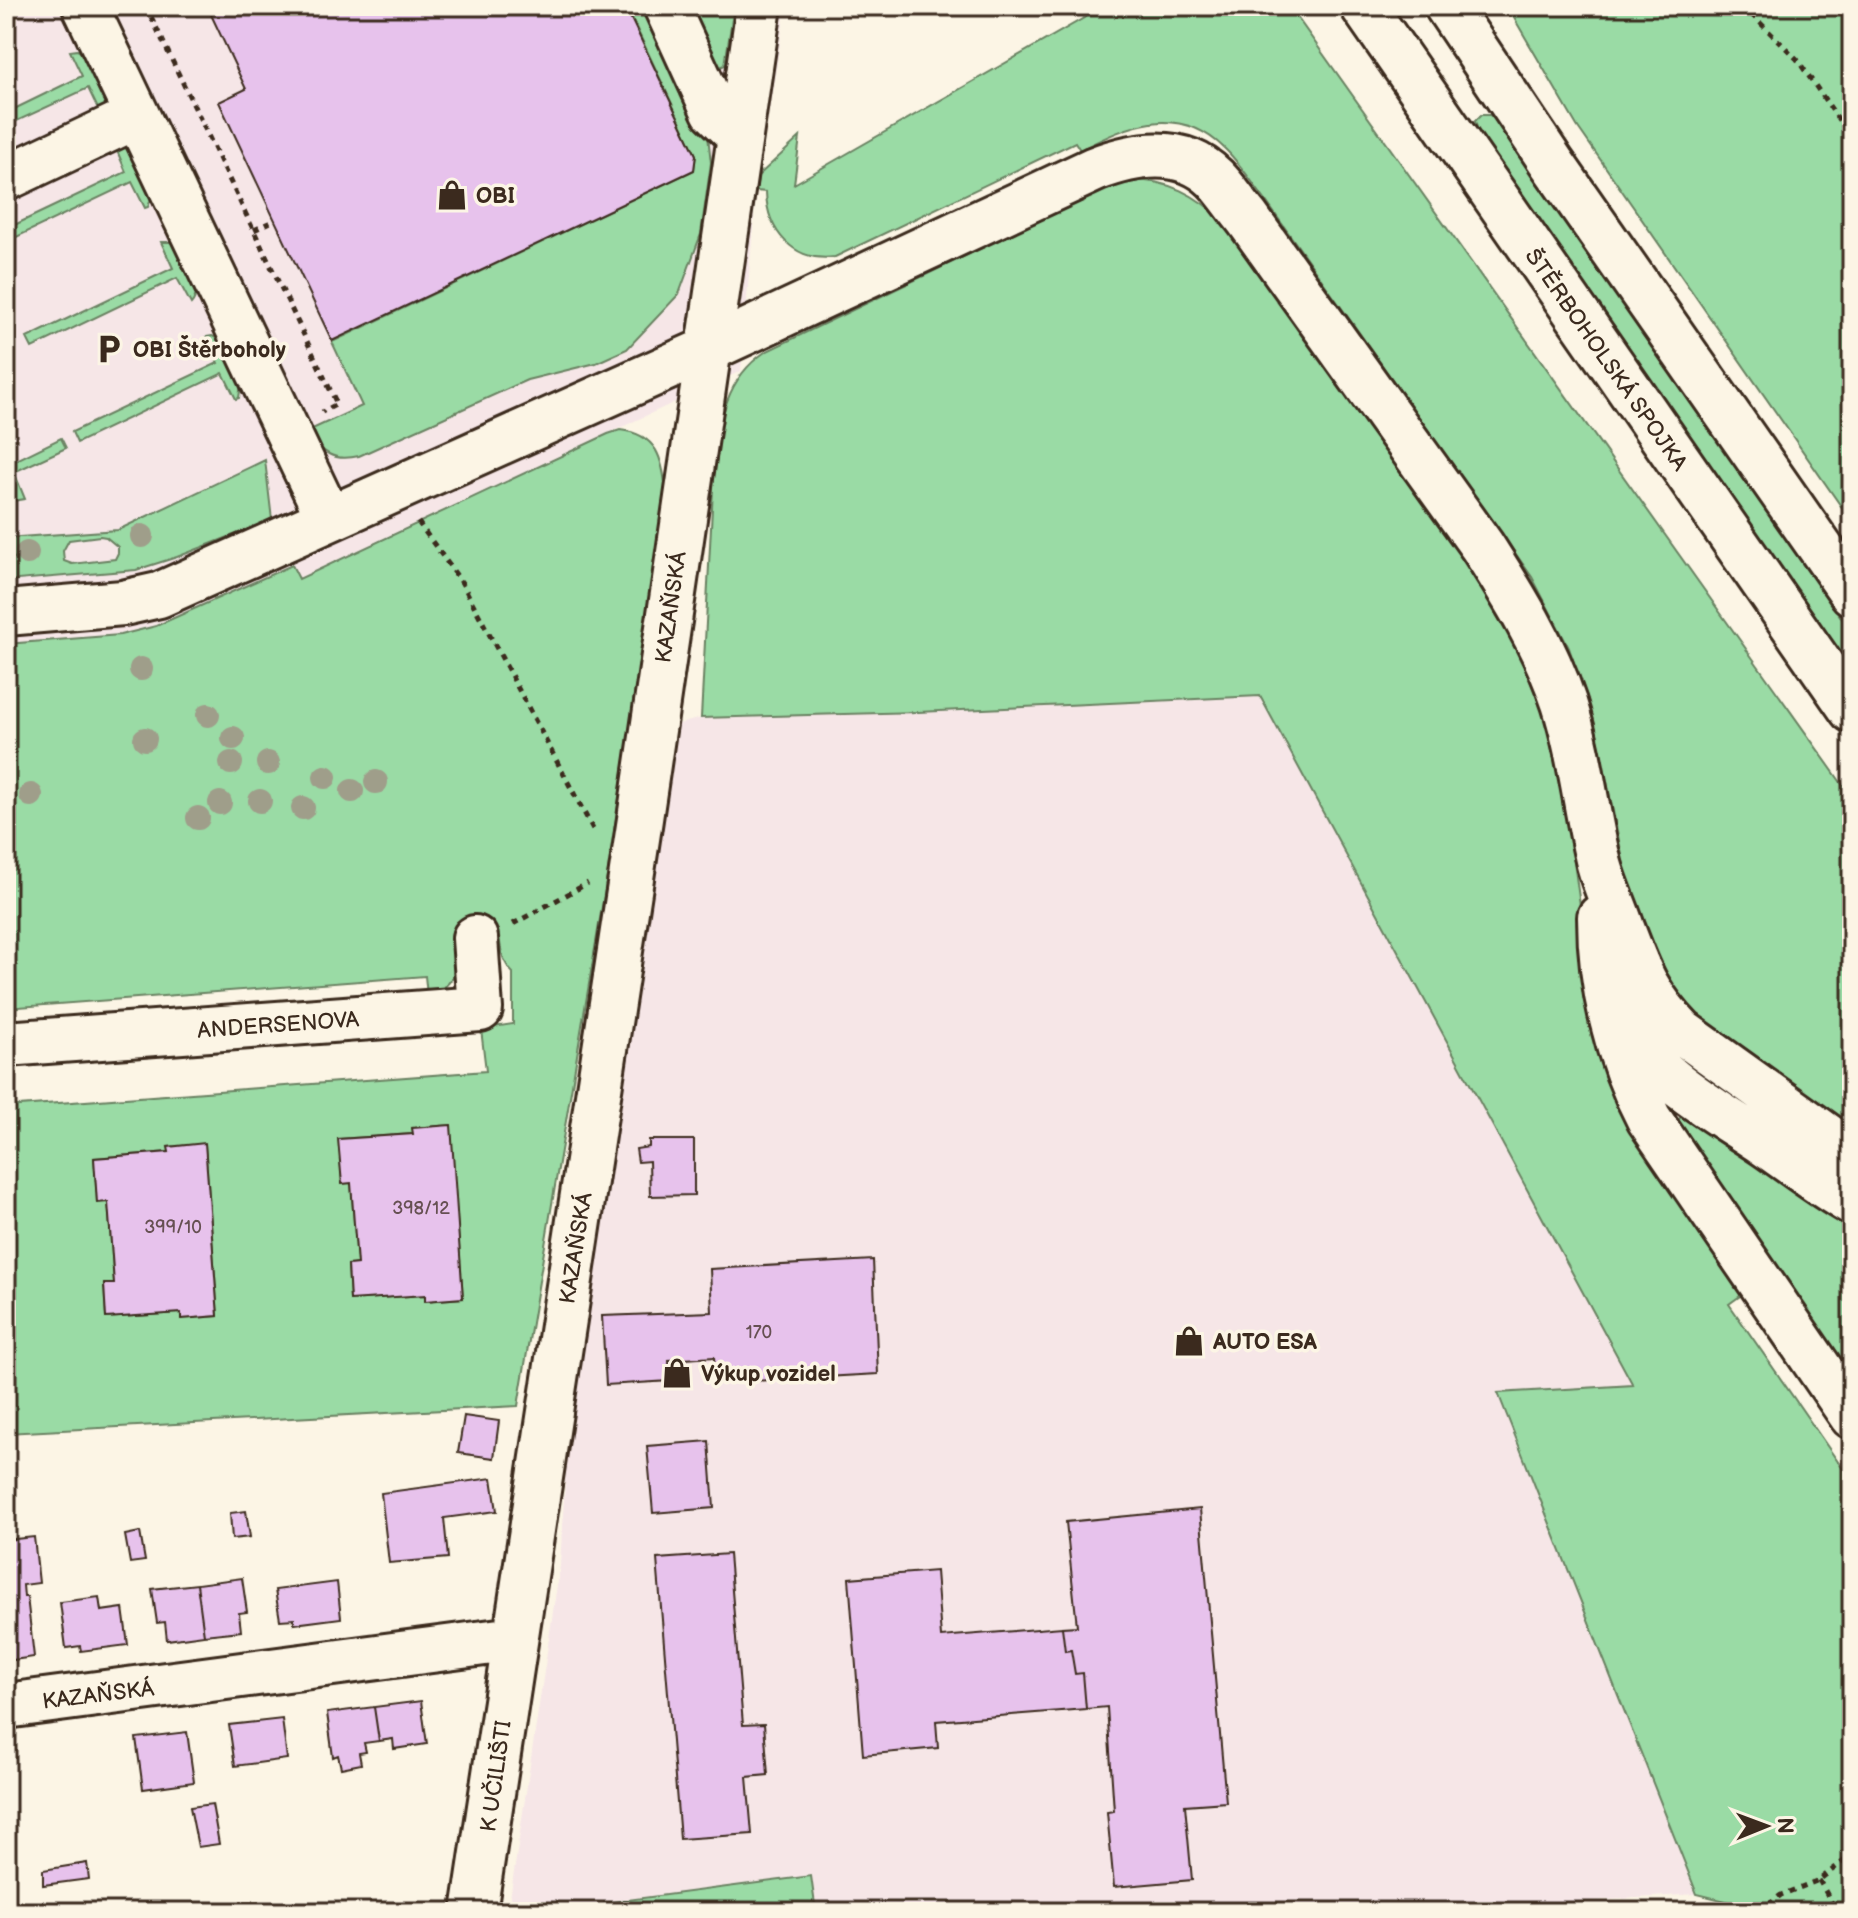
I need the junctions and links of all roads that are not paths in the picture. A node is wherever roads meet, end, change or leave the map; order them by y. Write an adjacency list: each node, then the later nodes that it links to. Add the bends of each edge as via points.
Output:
1 (85, 6): 6 (main road)
2 (666, 6): 7 (main road, via 714,111)
3 (759, 6): 7 (main road, KAZAŇSKÁ)
4 (1363, 6): 11 (main road, ŠTĚRBOHOLSKÁ SPOJKA)
5 (1447, 6): 12 (main road)
6 (137, 116): 8 (main road); 10 (main road)
7 (742, 120): 9 (main road, KAZAŇSKÁ)
8 (6, 178)
9 (709, 349): 10 (main road); 16 (main road, via 1121,159 1164,155 1199,166 1247,218 1511,591 1564,704); 23 (main road, KAZAŇSKÁ)
10 (329, 519): 13 (main road, via 142,600)
11 (1745, 557): 14 (main road, ŠTĚRBOHOLSKÁ SPOJKA); 15 (main road)
12 (1852, 593)
13 (6, 613)
14 (1852, 710)
15 (1852, 734)
16 (1600, 866): 18 (main road, via 1600,936); 20 (main road, via 1634,964 1664,1013 1707,1052)
17 (475, 938): 19 (main road, ANDERSENOVA, via 480,1009)
18 (1607, 985): 21 (main road, via 1629,1036 1679,1086); 22 (main road, via 1621,1056 1649,1119)
19 (6, 1044)
20 (1852, 1154)
21 (1852, 1203)
22 (1852, 1416)
23 (515, 1639): 24 (main road, KAZAŇSKÁ); 25 (main road, K UČILIŠTI)
24 (6, 1706)
25 (474, 1912)

